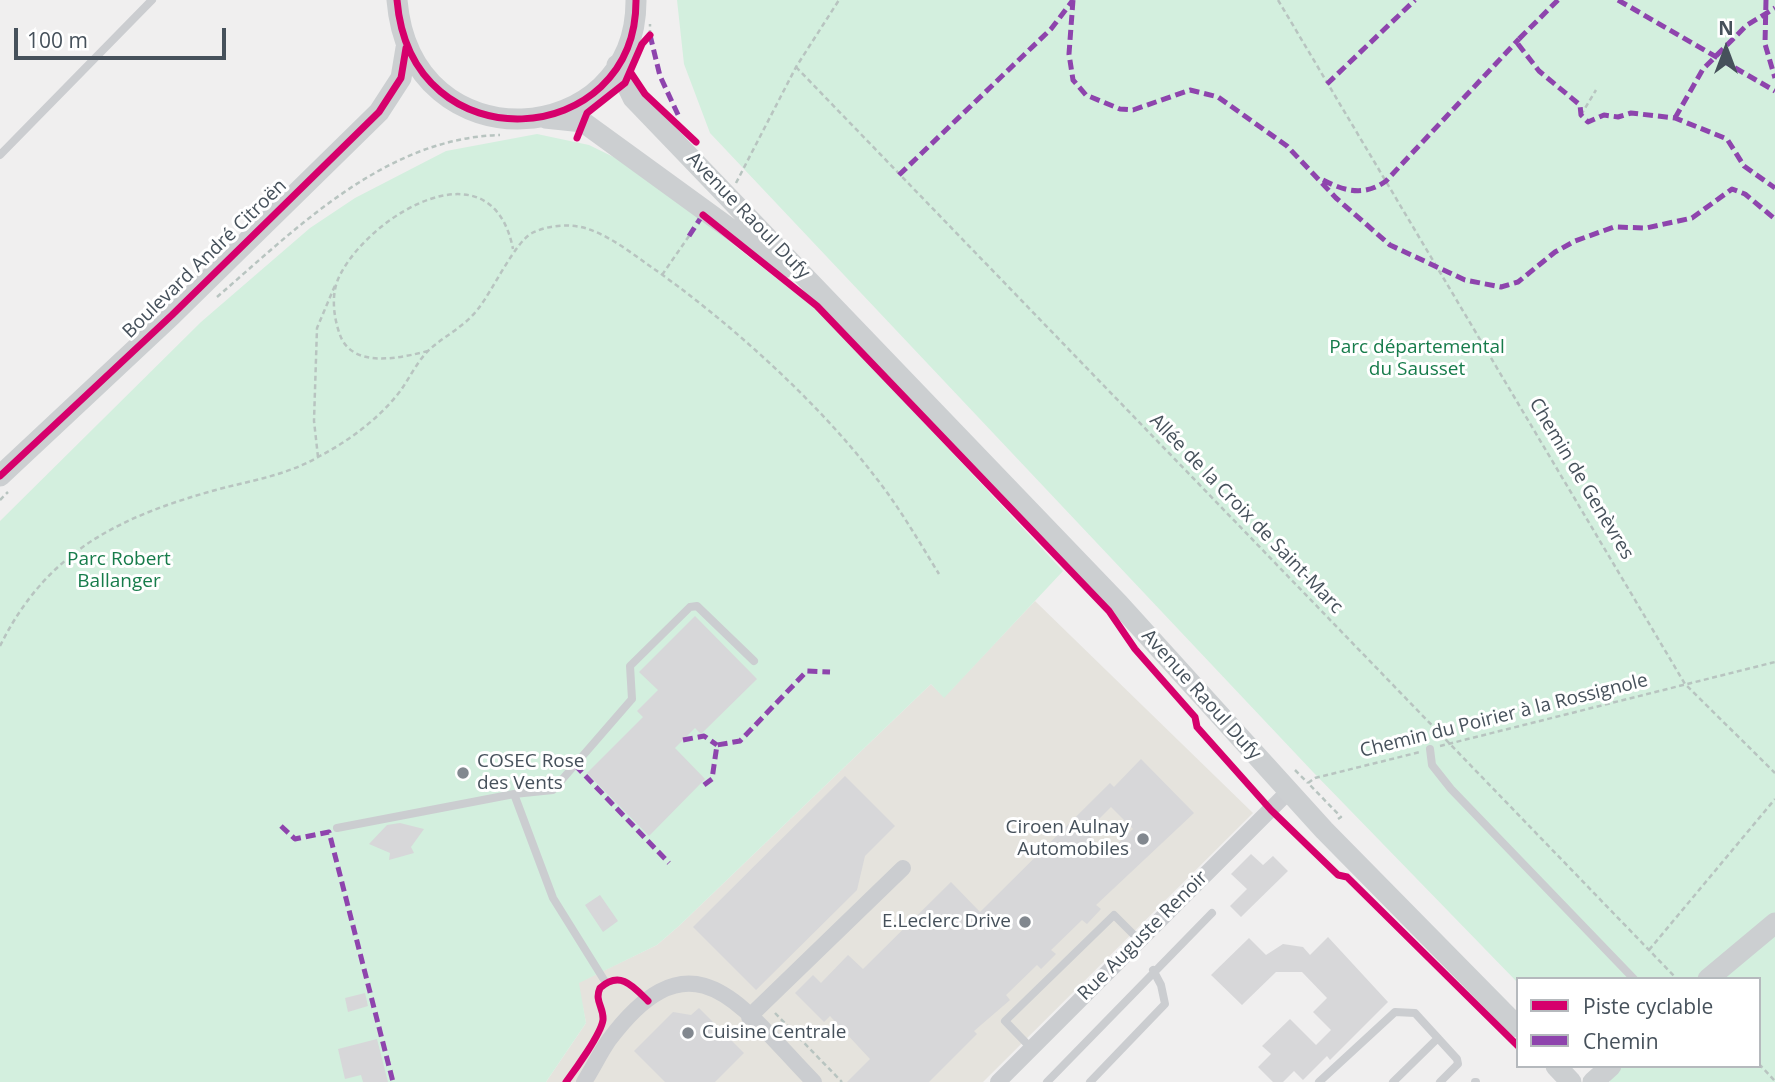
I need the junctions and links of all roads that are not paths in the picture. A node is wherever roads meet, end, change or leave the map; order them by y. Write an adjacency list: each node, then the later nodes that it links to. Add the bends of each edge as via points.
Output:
1 (152, 0): 9 (lane)
2 (397, 0): 4 (main road)
3 (636, 0): 5 (main road, via 634,26)
4 (407, 48): 6 (main road, Avenue Raoul Dufy, via 418,70); 7 (main road, Boulevard André Citroën, via 401,78)
5 (617, 65): 8 (main road, via 584,100); 10 (main road, Avenue Raoul Dufy, via 633,98)
6 (435, 88): 7 (main road, Boulevard André Citroën, via 400,97); 8 (main road, Avenue Raoul Dufy, via 453,102 484,115)
7 (379, 112): 11 (main road, Boulevard André Citroën)
8 (540, 118): 10 (main road, Avenue Raoul Dufy, via 583,122)
9 (0, 155)
10 (830, 300): 14 (main road, Avenue Raoul Dufy, via 1119,604)
11 (5, 483)
12 (754, 662): 15 (lane, via 697,606 690,607 630,666 632,699 553,790)
13 (1430, 749): 22 (lane, via 1432,765 1451,789)
14 (1288, 792): 20 (street, Rue Auguste Renoir); 26 (main road, Avenue Raoul Dufy)
15 (514, 794): 16 (lane); 24 (lane, via 553,898)
16 (337, 828)
17 (903, 868): 25 (street)
18 (1212, 913): 21 (lane)
19 (1775, 923): 23 (main road)
20 (1138, 939): 28 (street, Rue Auguste Renoir); 28 (lane, via 1114,915 1005,1021)
21 (1153, 970): 34 (lane); 35 (lane, via 1166,1004)
22 (1632, 977)
23 (1710, 977)
24 (606, 982)
25 (749, 1017): 31 (street, via 706,985 685,982 664,989 617,1031); 32 (street)
26 (1516, 1025)
27 (1438, 1038): 36 (lane, via 1415,1013 1395,1013); 37 (lane); 38 (lane, via 1458,1064)
28 (1031, 1048): 33 (street, Rue Auguste Renoir)
29 (1558, 1068): 39 (main road)
30 (1609, 1068): 40 (main road)
31 (584, 1082)
32 (814, 1082)
33 (998, 1082)
34 (1047, 1082)
35 (1090, 1082)
36 (1319, 1082)
37 (1393, 1082)
38 (1440, 1082)
39 (1571, 1082)
40 (1593, 1082)

